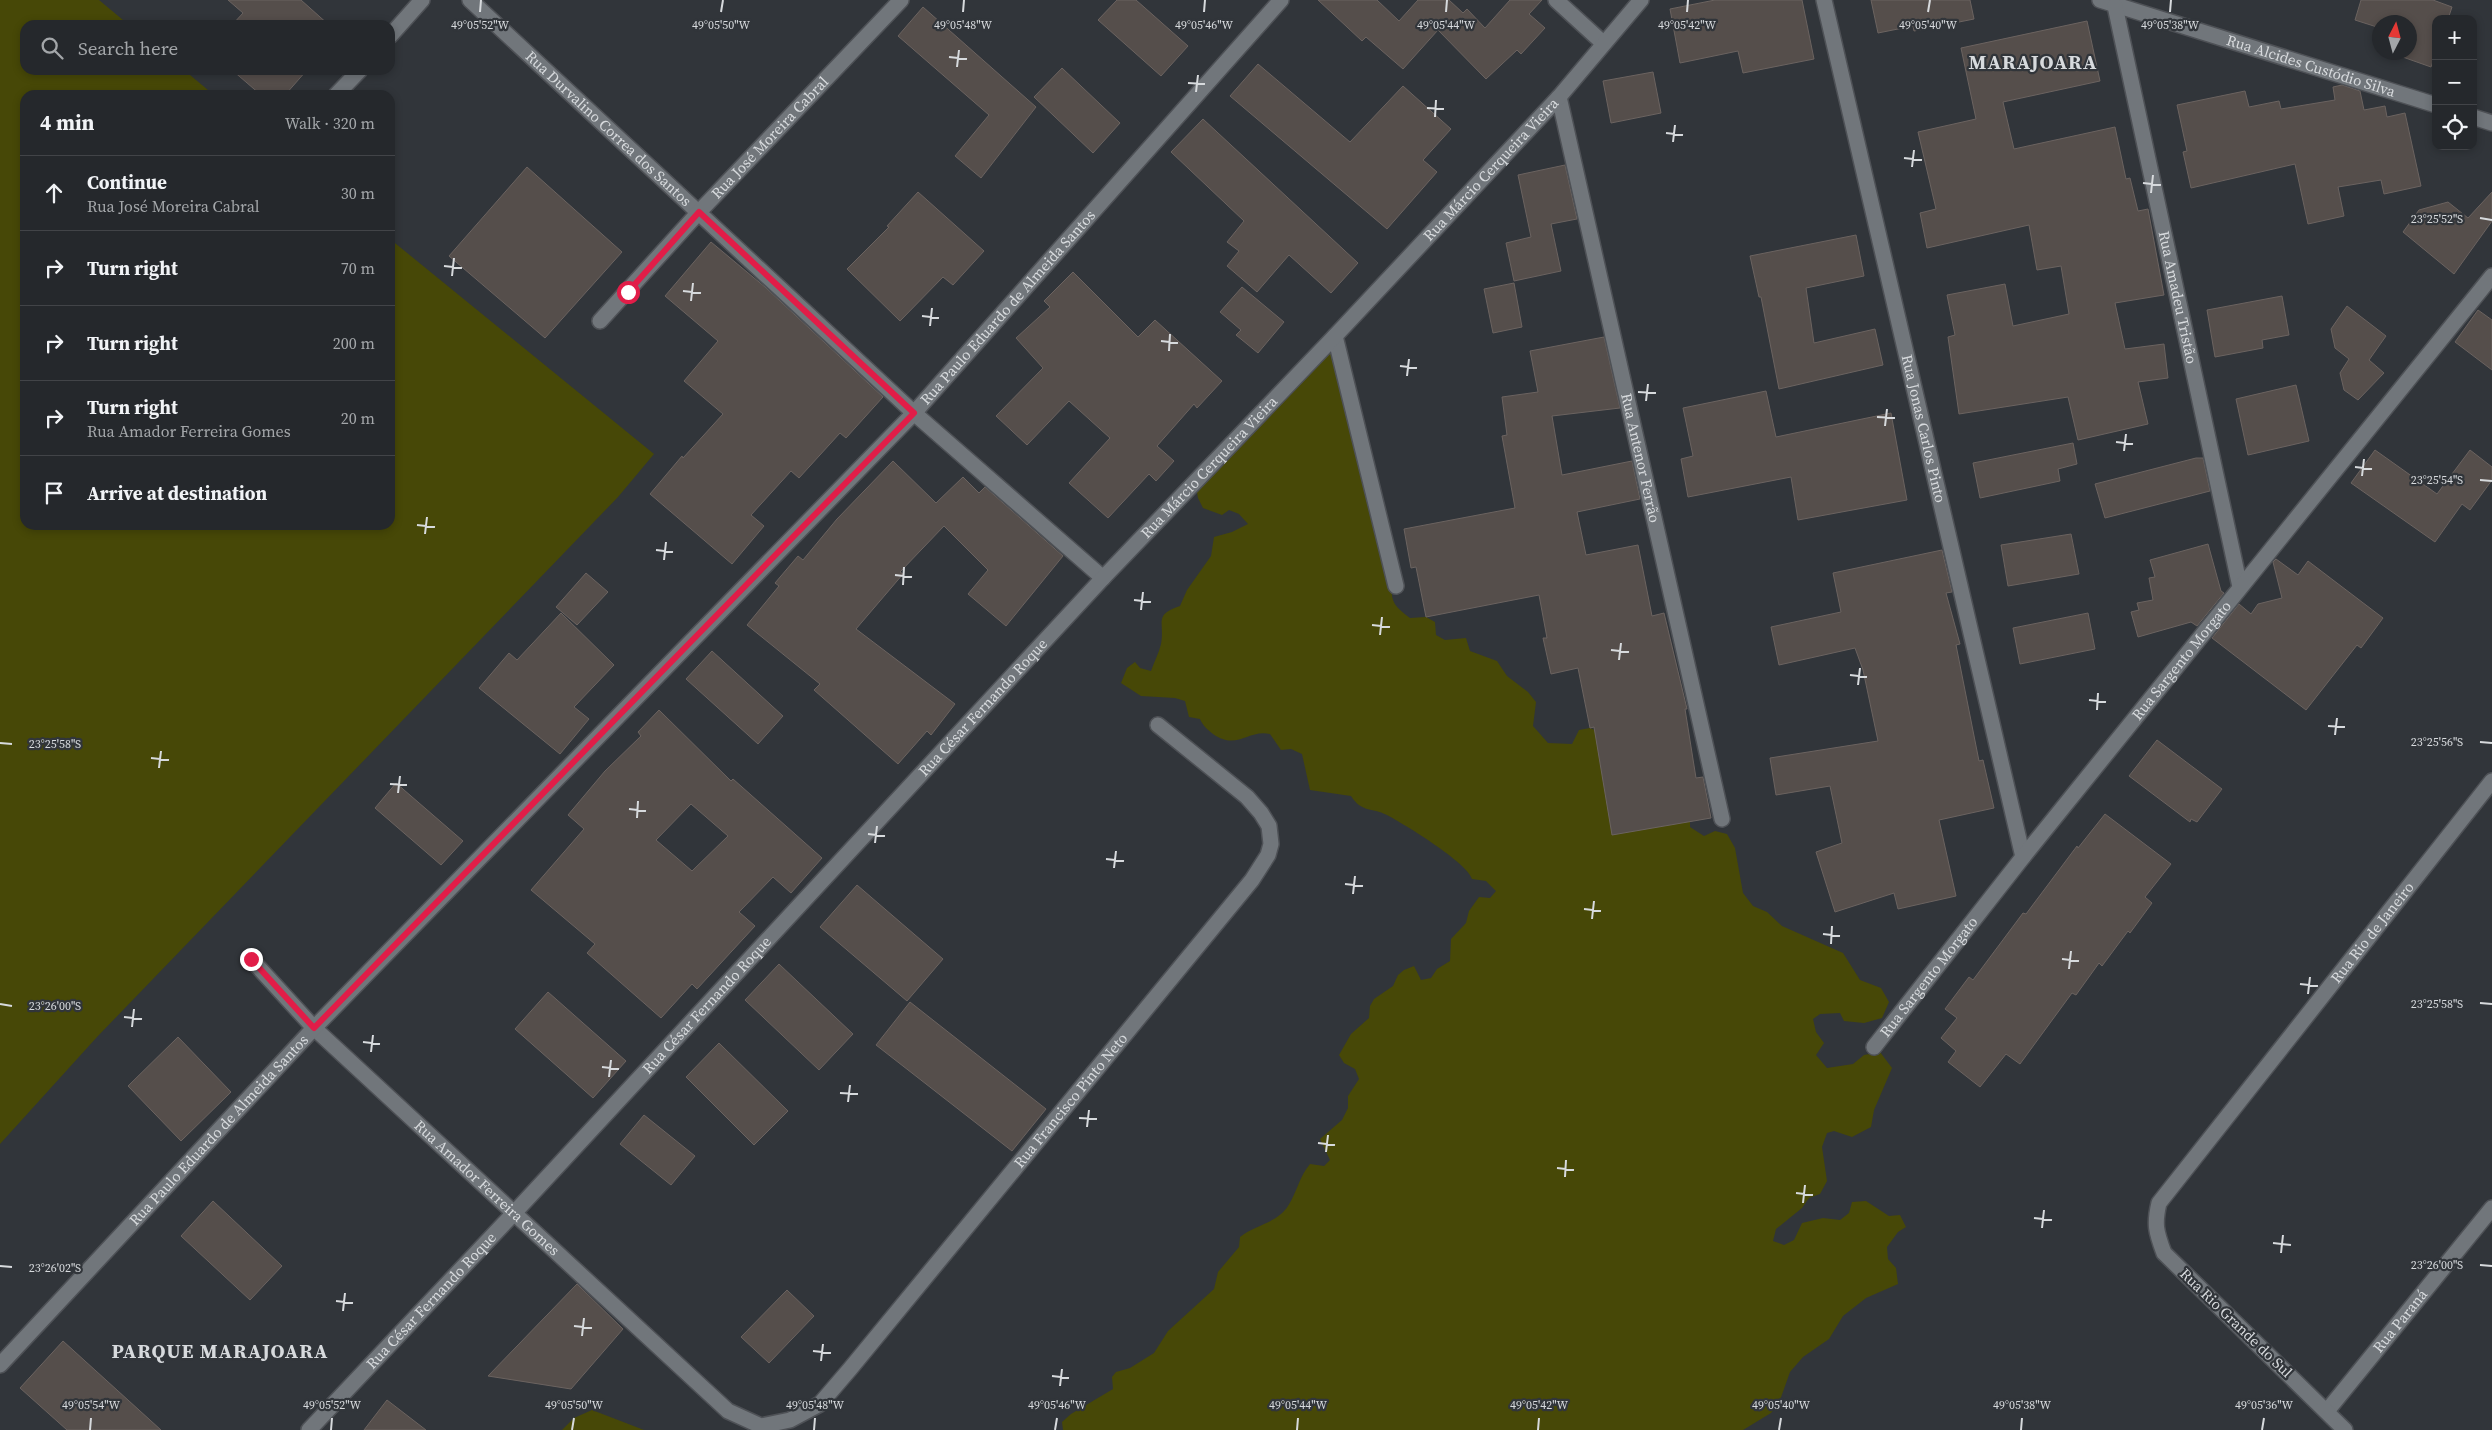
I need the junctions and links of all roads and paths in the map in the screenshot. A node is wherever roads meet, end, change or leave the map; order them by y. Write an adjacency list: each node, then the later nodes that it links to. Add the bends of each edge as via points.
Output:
1 (422, 0): 10 (street)
2 (470, 0): 18 (street, Rua Durvalino Correa dos Santos)
3 (901, 0): 18 (street, Rua José Moreira Cabral)
4 (1281, 0): 22 (street, Rua Paulo Eduardo de Almeida Santos)
5 (1556, 0): 11 (street)
6 (1641, 0): 11 (street, Rua Márcio Cerqueira Vieira)
7 (1824, 0): 29 (street, Rua Jonas Carlos Pinto)
8 (2100, 0): 9 (street, Rua Alcides Custódio Silva)
9 (2115, 6): 15 (street, Rua Alcides Custódio Silva); 25 (street, Rua Amadeu Tristão)
10 (395, 30)
11 (1603, 43): 14 (street, Rua Márcio Cerqueira Vieira)
12 (355, 75): 13 (street)
13 (341, 90)
14 (1559, 96): 21 (street, Rua Márcio Cerqueira Vieira); 28 (street, Rua Antenor Ferrão)
15 (2432, 104)
16 (2477, 118): 17 (street)
17 (2492, 123)
18 (699, 212): 20 (street, Rua José Moreira Cabral); 22 (street, Rua Durvalino Correa dos Santos)
19 (2492, 276): 25 (street, Rua Sargento Morgato)
20 (600, 321)
21 (1335, 336): 23 (street, Rua Márcio Cerqueira Vieira); 24 (street)
22 (914, 413): 23 (street, Rua Durvalino Correa dos Santos); 31 (street, Rua Paulo Eduardo de Almeida Santos)
23 (1103, 578): 35 (street, Rua César Fernando Roque)
24 (1396, 586)
25 (2240, 587): 29 (street, Rua Sargento Morgato)
26 (1158, 725): 37 (street, Rua Francisco Pinto Neto, via 1261,813 1269,826 1271,844 1261,866 820,1404 790,1420 761,1426)
27 (2492, 781): 33 (street, Rua Rio de Janeiro)
28 (1722, 819)
29 (2023, 857): 32 (street, Rua Sargento Morgato)
30 (251, 959): 31 (street, Rua Amador Ferreira Gomes)
31 (314, 1028): 35 (street, Rua Amador Ferreira Gomes); 36 (street, Rua Paulo Eduardo de Almeida Santos)
32 (1874, 1047)
33 (2158, 1203): 38 (street, Rua Rio Grande do Sul, via 2156,1234 2164,1253)
34 (2492, 1208): 38 (street, Rua Paraná)
35 (515, 1212): 37 (street, Rua Amador Ferreira Gomes); 39 (street, Rua César Fernando Roque)
36 (0, 1366)
37 (728, 1411)
38 (2327, 1411): 40 (street, Rua Rio Grande do Sul)
39 (309, 1430)
40 (2346, 1430)

